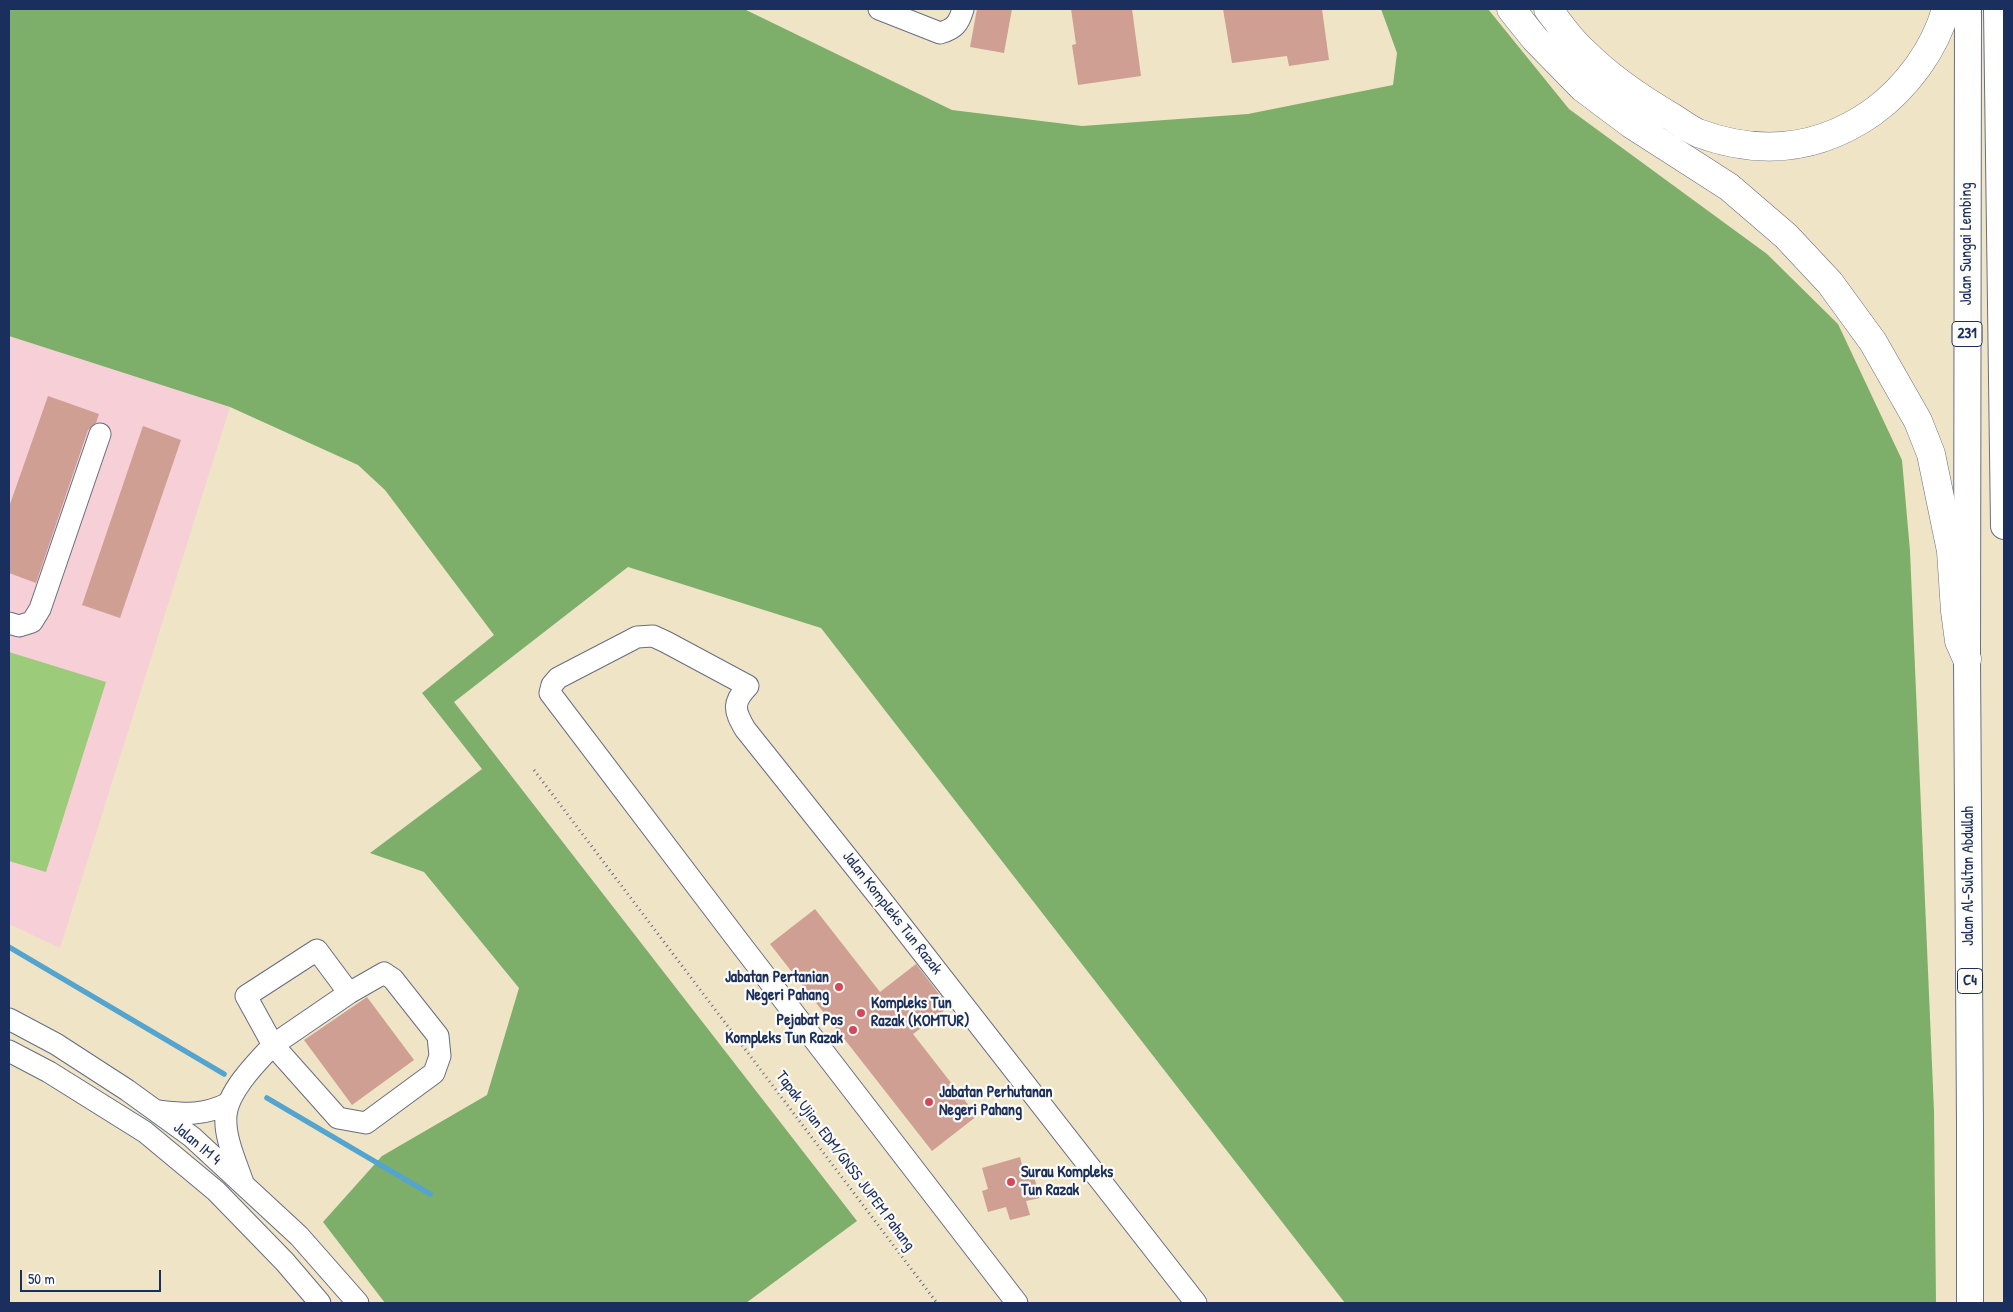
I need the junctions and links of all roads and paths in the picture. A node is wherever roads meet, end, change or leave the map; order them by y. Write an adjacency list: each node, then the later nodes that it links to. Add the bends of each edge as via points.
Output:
1 (879, 9): 2 (street, via 940,33 956,27)
2 (963, 9)
3 (1511, 9): 11 (highway, via 1535,40 1584,88 1631,124 1729,187 1780,230 1830,283 1873,342 1918,421 1931,454 1951,551 1959,641)
4 (1548, 9): 5 (highway, via 1583,52 1640,98 1696,132 1740,144 1782,147 1819,140 1881,106 1899,90 1924,58)
5 (1946, 9)
6 (1968, 9): 11 (main road, Jalan Sungai Lembing / 231)
7 (1997, 9): 9 (main road, Jalan Sungai Lembing / 231)
8 (100, 434): 10 (street, via 40,609 32,622 19,626)
9 (2004, 526)
10 (9, 623)
11 (1967, 659): 25 (main road, Jalan Al-Sultan Abdullah / C4)
12 (534, 770): 22 (path, Tapak Ujian EDM/GNSS JUPEM Pahang)
13 (349, 993): 15 (street); 15 (street, via 317,950 246,996); 15 (street, via 384,973 393,979 438,1036 440,1056 434,1073 366,1123 338,1118)
14 (9, 1019): 18 (street, Jalan IM 4, via 56,1044)
15 (273, 1045): 17 (street, via 249,1072)
16 (9, 1051): 20 (street, Jalan IM 4, via 145,1132 216,1191)
17 (229, 1103): 18 (street, via 212,1111 188,1114); 19 (street, via 226,1116 228,1134)
18 (155, 1110): 19 (street, Jalan IM 4, via 192,1137)
19 (244, 1186): 21 (street, Jalan IM 4, via 299,1236)
20 (320, 1303)
21 (358, 1303)
22 (937, 1303)
23 (1017, 1303): 24 (street, Jalan Kompleks Tun Razak, via 550,693 558,678 637,637 652,636 748,686 738,696 736,712 745,729 883,902 897,943 979,1049 1016,1072)
24 (1196, 1303)
25 (1970, 1303)

